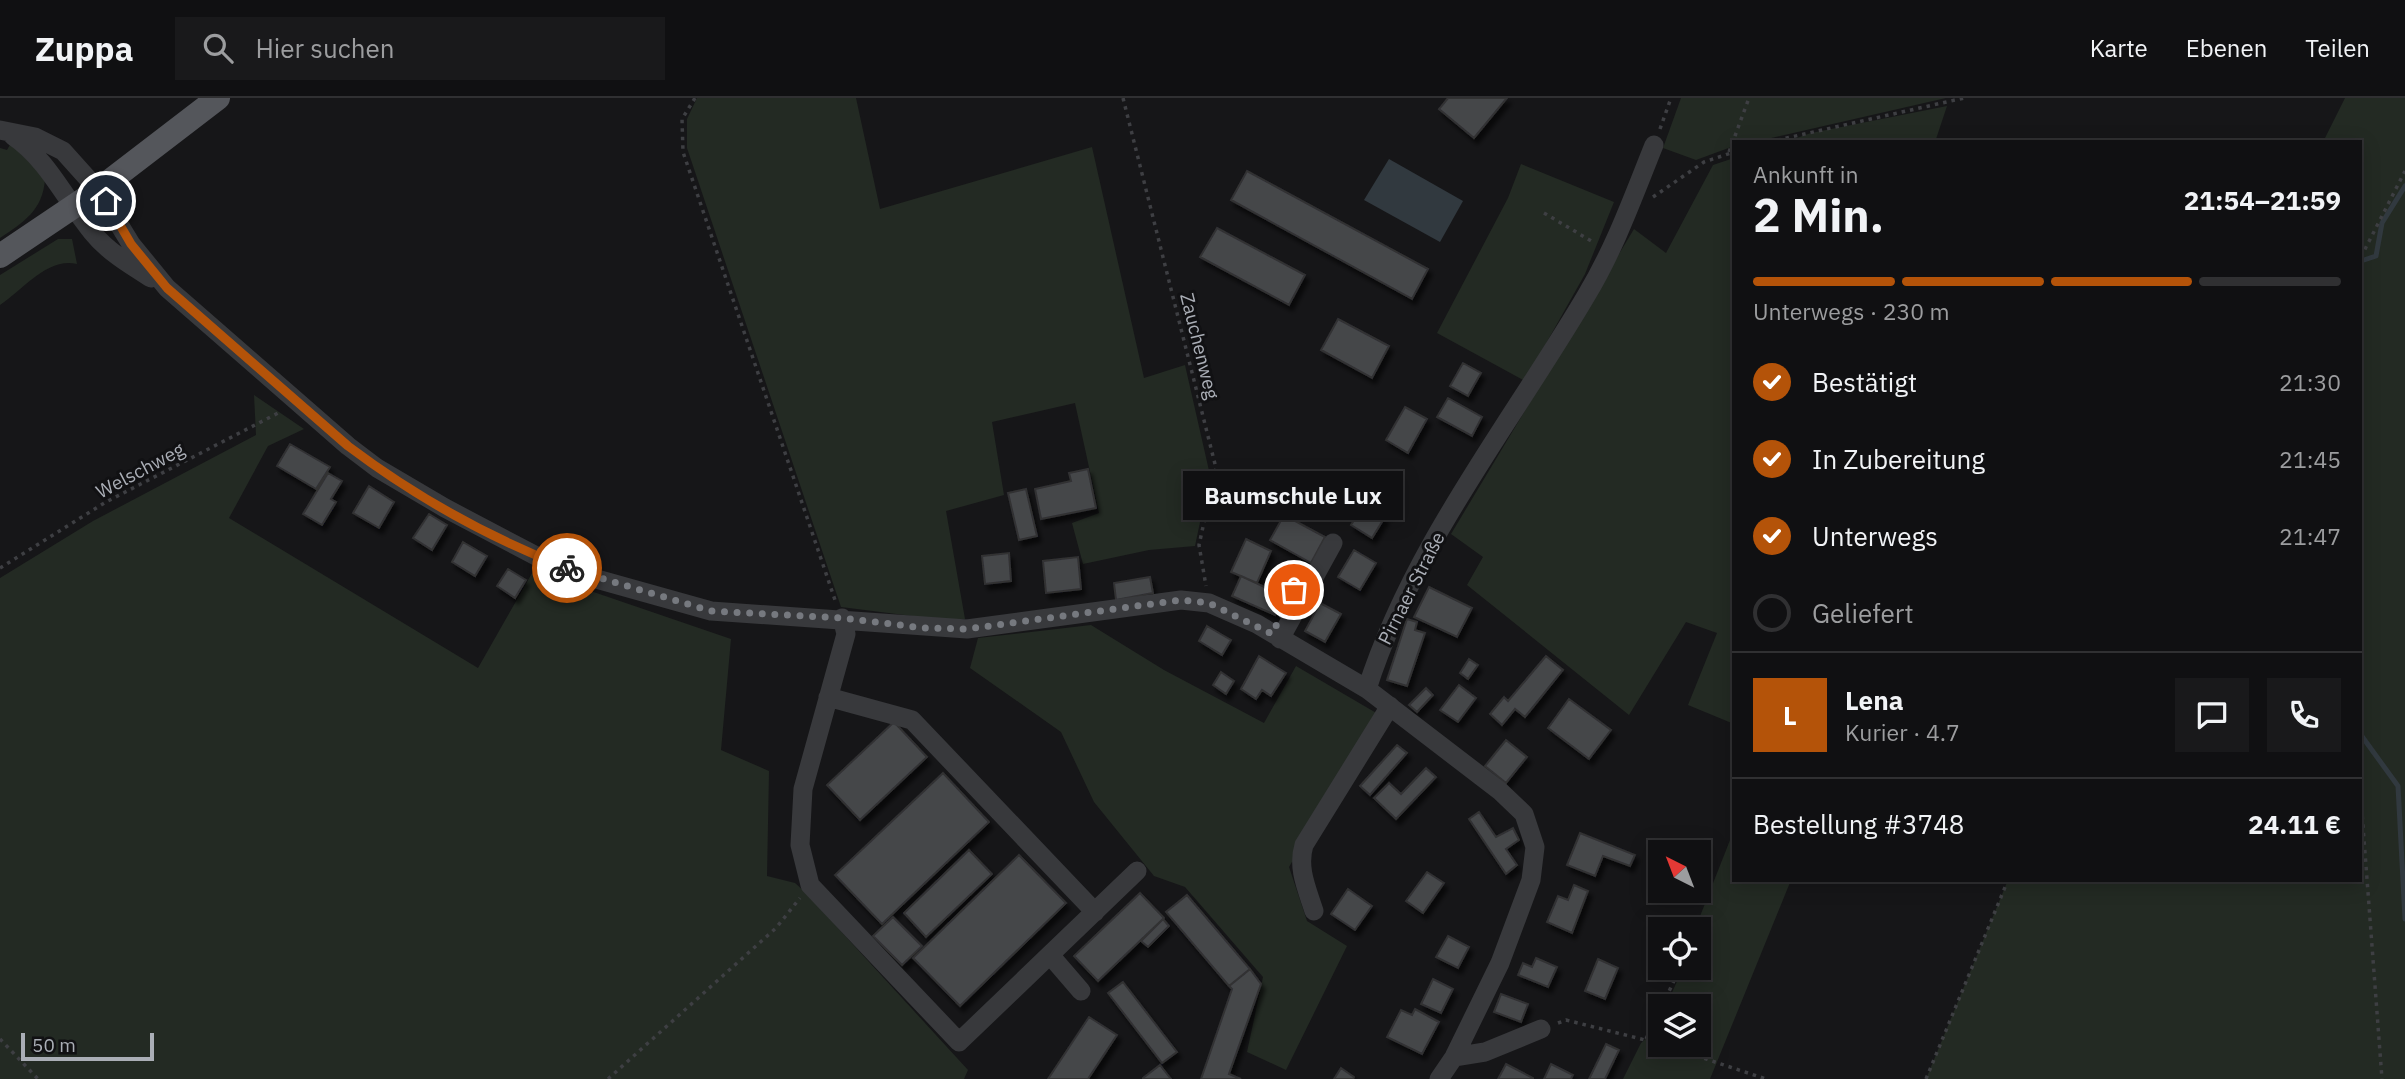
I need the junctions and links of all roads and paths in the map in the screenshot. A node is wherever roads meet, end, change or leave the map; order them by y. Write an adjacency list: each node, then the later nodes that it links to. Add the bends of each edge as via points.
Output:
1 (218, 98): 15 (main road)
2 (695, 98): 28 (path, via 682,119 684,152)
3 (1123, 98): 27 (path, Zauchenweg, via 1216,468 1199,545)
4 (1671, 98): 10 (path)
5 (1749, 98): 8 (path)
6 (1964, 98): 9 (path)
7 (3, 131): 15 (street, via 35,137 63,152); 16 (street, via 43,161)
8 (1734, 140)
9 (1778, 140)
10 (1654, 145): 18 (street, Pirnaer Straße)
11 (1732, 145): 13 (path)
12 (1732, 152): 13 (path)
13 (1729, 153): 18 (path, via 1684,173)
14 (2405, 171): 20 (path)
15 (98, 190): 16 (main road); 22 (street, via 131,244)
16 (73, 207): 21 (main road); 22 (street, via 116,254)
17 (1544, 213): 19 (path)
18 (1626, 217): 19 (street, Pirnaer Straße)
19 (1610, 253): 30 (street, Pirnaer Straße, via 1436,536 1384,636)
20 (2362, 255)
21 (0, 257)
22 (167, 288): 23 (street)
23 (297, 403): 25 (path, Welschweg, via 106,502); 28 (street, via 377,468 444,508 561,566 711,611)
24 (1333, 543): 29 (street)
25 (0, 568)
26 (1294, 590): 29 (street)
27 (1209, 603): 28 (street, via 1181,600 967,629); 29 (street)
28 (842, 618): 31 (street, via 846,634)
29 (1276, 637): 30 (street)
30 (1367, 689): 32 (street)
31 (828, 697): 36 (street, via 803,789 800,845); 38 (street, via 912,720)
32 (1390, 706): 37 (street, via 1304,845 1300,858); 45 (street, via 1524,814 1535,847 1531,880 1500,963)
33 (2362, 812): 52 (path)
34 (1137, 871): 38 (street)
35 (2007, 882): 51 (path)
36 (810, 885): 39 (street, via 959,1042); 48 (path, via 776,928)
37 (1314, 911)
38 (1095, 912): 39 (street)
39 (1050, 955): 40 (street)
40 (1081, 990)
41 (1541, 1028): 43 (path, via 1566,1020); 45 (street, via 1485,1052)
42 (1648, 1034): 43 (path)
43 (1646, 1038)
44 (0, 1039): 47 (path)
45 (1454, 1057): 49 (street)
46 (1701, 1057): 50 (path)
47 (38, 1079)
48 (608, 1079)
49 (1439, 1079)
50 (1766, 1079)
51 (1926, 1079)
52 (2382, 1079)

